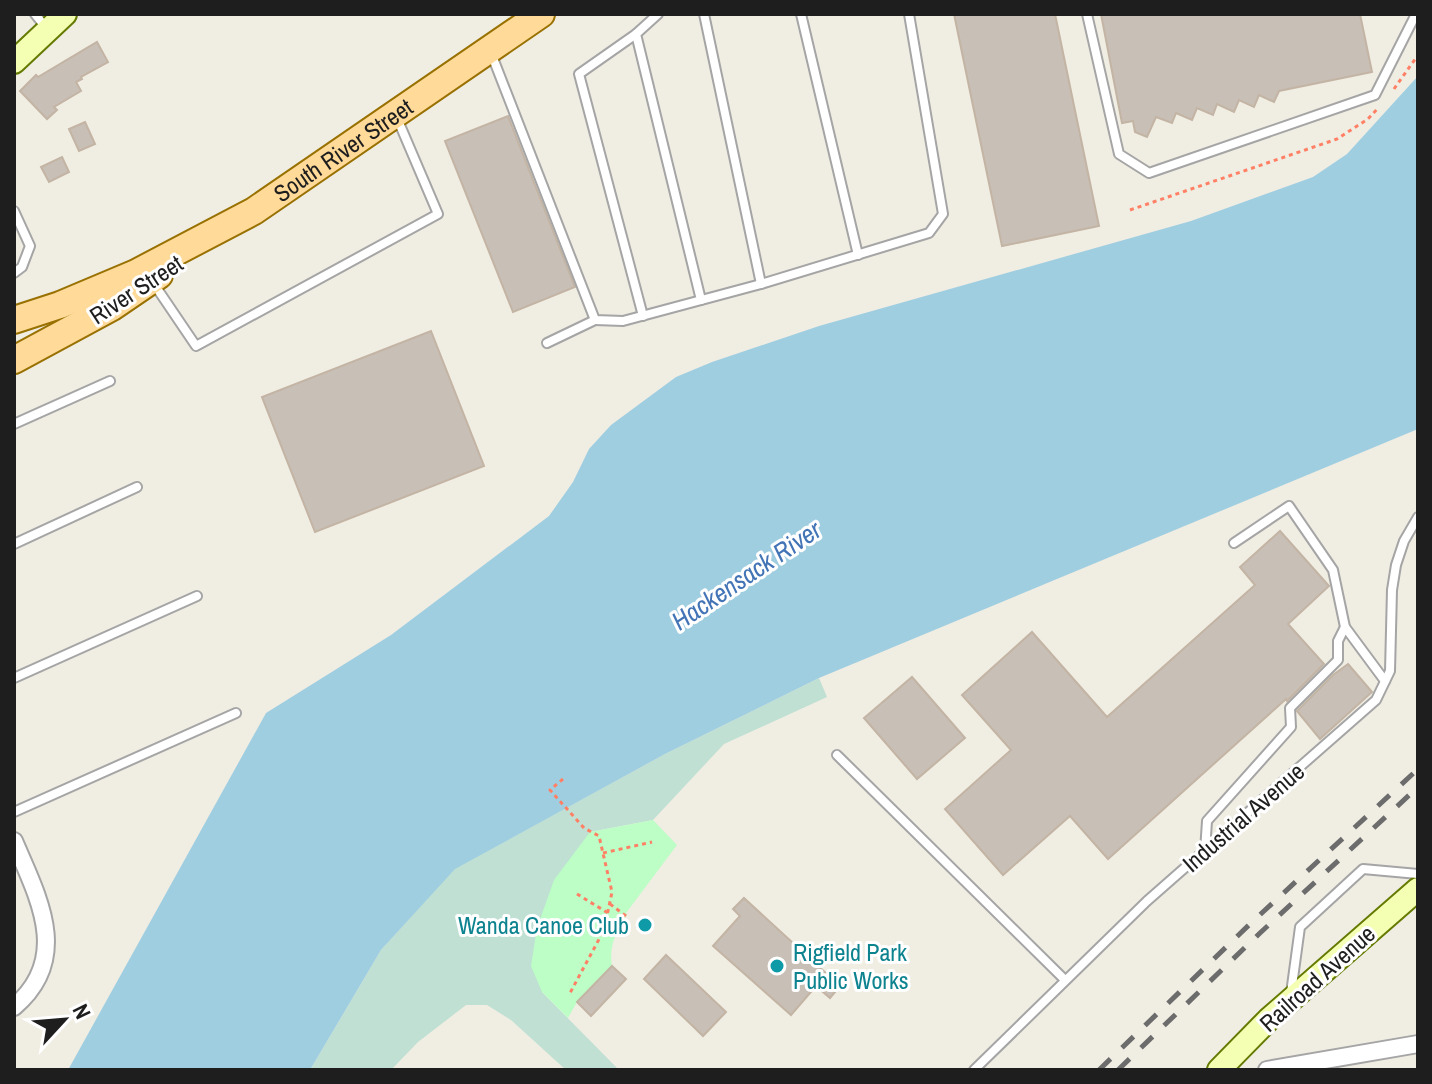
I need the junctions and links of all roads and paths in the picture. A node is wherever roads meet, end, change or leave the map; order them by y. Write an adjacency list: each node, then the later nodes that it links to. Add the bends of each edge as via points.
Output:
1 (65, 14): 9 (main road)
2 (541, 14): 11 (main road, South River Street)
3 (659, 14): 10 (lane)
4 (704, 14): 22 (lane)
5 (801, 14): 19 (lane)
6 (909, 14): 19 (lane, via 943,214 929,233)
7 (1087, 14): 8 (lane, via 1119,154 1149,173 1375,95)
8 (1416, 14)
9 (42, 22): 13 (main road)
10 (636, 34): 23 (lane); 24 (lane, via 579,74)
11 (489, 49): 16 (main road, South River Street); 26 (lane)
12 (1418, 55): 14 (path)
13 (14, 62)
14 (1388, 96)
15 (1382, 104): 17 (path, via 1337,139)
16 (395, 114): 21 (main road, South River Street, via 254,211); 21 (lane, via 438,214 196,346)
17 (1130, 210)
18 (14, 211): 20 (lane, via 30,246)
19 (858, 255): 22 (lane)
20 (14, 273)
21 (144, 276): 25 (main road, River Street); 28 (main road, River Street, via 112,307)
22 (761, 284): 23 (lane)
23 (701, 300): 24 (lane)
24 (643, 316): 26 (lane)
25 (14, 320)
26 (595, 320): 27 (lane)
27 (547, 343)
28 (14, 360)
29 (110, 381): 30 (lane)
30 (14, 424)
31 (137, 487): 34 (lane)
32 (1418, 517): 38 (lane, Industrial Avenue, via 1396,565 1390,671)
33 (1234, 543): 36 (lane, via 1289,506 1333,570)
34 (14, 544)
35 (197, 596): 37 (lane)
36 (1345, 627): 38 (lane); 45 (lane, via 1338,660 1290,708 1291,727 1207,821)
37 (14, 678)
38 (1385, 681): 45 (lane, Industrial Avenue, via 1376,700)
39 (236, 713): 42 (lane)
40 (837, 755): 53 (lane)
41 (563, 779): 46 (path, via 550,790 584,828 599,836)
42 (14, 812)
43 (14, 841): 56 (street, via 47,928 44,962 33,986)
44 (652, 842): 46 (path)
45 (1205, 851): 53 (lane, Industrial Avenue)
46 (603, 853): 50 (path)
47 (1418, 874): 55 (lane, via 1363,869 1300,927)
48 (1418, 889): 55 (main road, Railroad Avenue)
49 (577, 894): 51 (path)
50 (610, 904): 51 (path); 52 (path)
51 (608, 913): 54 (path)
52 (626, 916)
53 (1065, 980): 58 (lane, Industrial Avenue)
54 (570, 993)
55 (1290, 1001): 59 (main road, Railroad Avenue)
56 (14, 1007)
57 (1418, 1044): 60 (street)
58 (974, 1070)
59 (1219, 1070)
60 (1267, 1070)

